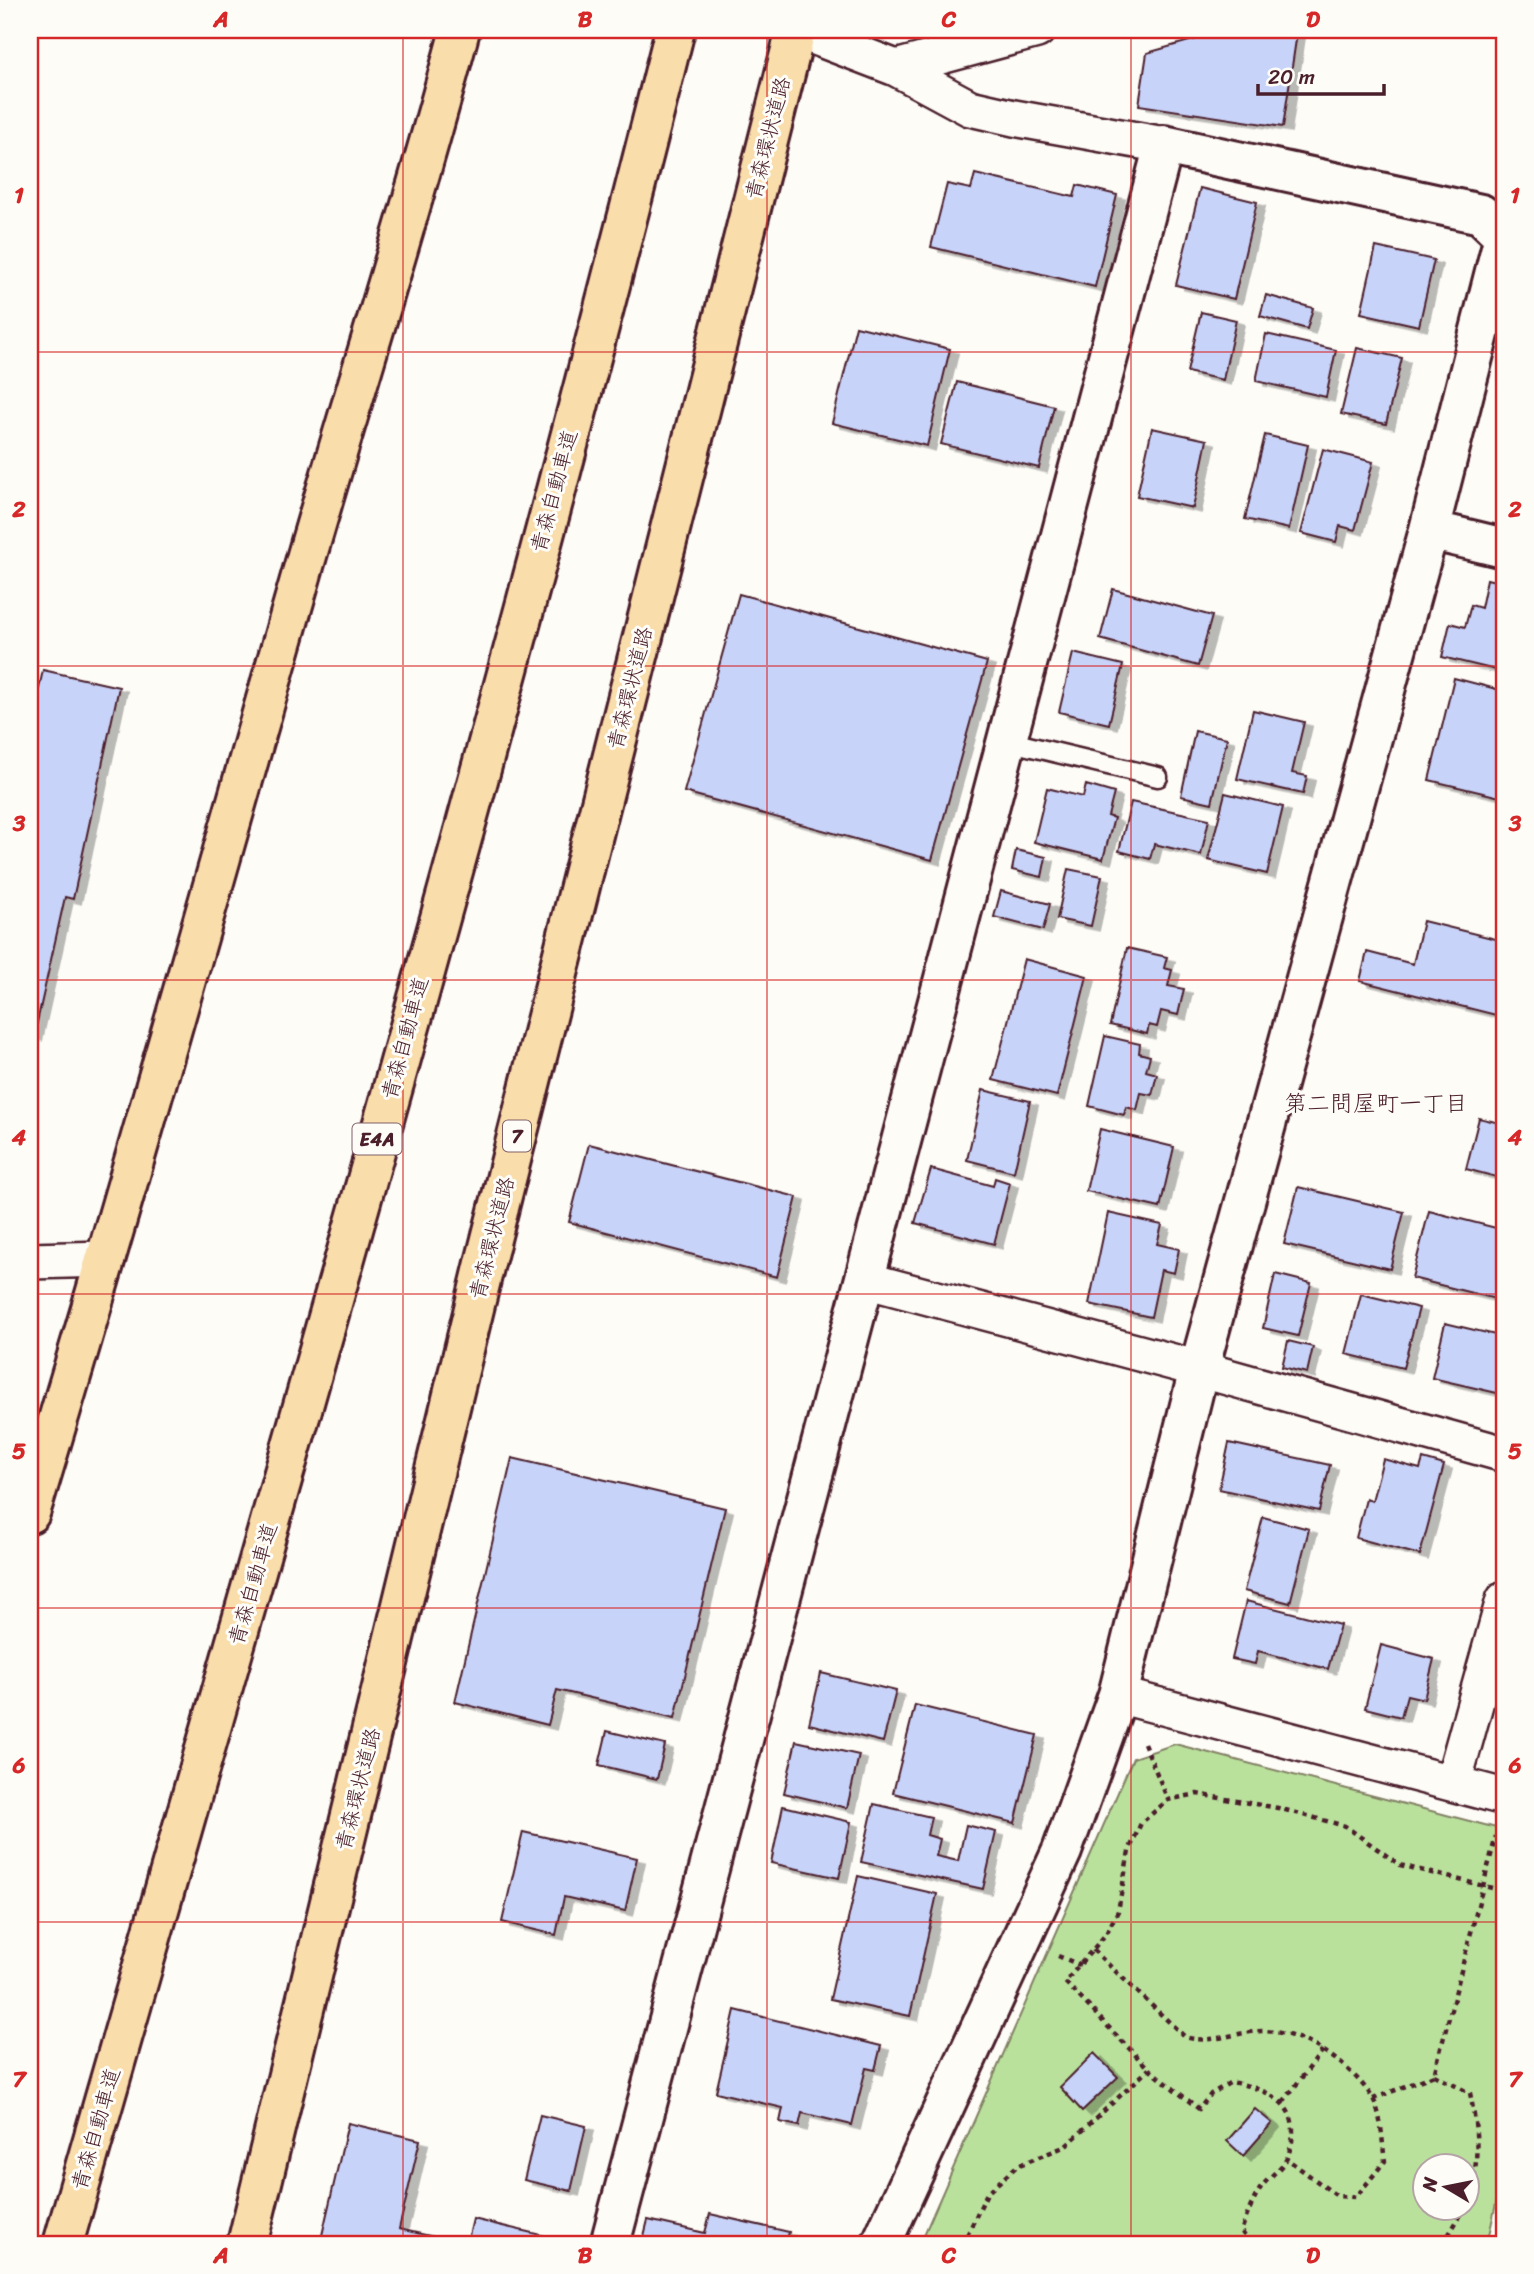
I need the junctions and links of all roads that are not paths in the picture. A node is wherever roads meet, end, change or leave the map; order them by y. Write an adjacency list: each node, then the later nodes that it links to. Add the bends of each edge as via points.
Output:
1 (460, 30): 11 (highway)
2 (675, 30): 21 (highway, 青森自動車道 / E4A, via 321,1345)
3 (796, 30): 5 (street); 22 (highway, 青森環状道路 / 7, via 486,1259)
4 (1037, 30): 5 (street)
5 (897, 68): 6 (street, via 970,107)
6 (1164, 145): 7 (street, via 1481,214 1504,236); 9 (street)
7 (1429, 530): 8 (street); 14 (street)
8 (1504, 548)
9 (1007, 741): 10 (lane); 13 (street)
10 (1158, 777)
11 (107, 1259): 12 (street); 16 (highway)
12 (30, 1261)
13 (865, 1280): 14 (street); 23 (street)
14 (1199, 1368): 15 (street); 18 (street)
15 (1504, 1454)
16 (30, 1513)
17 (1504, 1600): 19 (street)
18 (1118, 1695): 19 (street); 24 (street, via 1062,1851)
19 (1453, 1783): 20 (street)
20 (1504, 1797)
21 (63, 2244)
22 (247, 2244)
23 (610, 2244)
24 (881, 2244)

